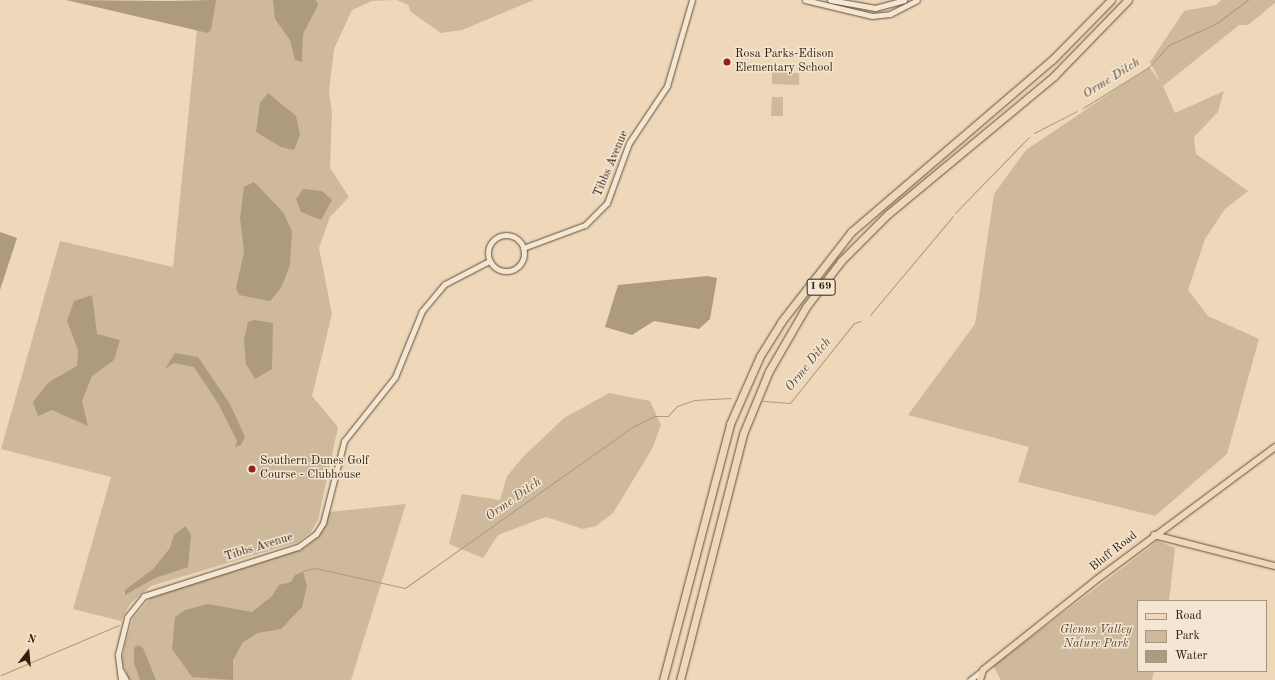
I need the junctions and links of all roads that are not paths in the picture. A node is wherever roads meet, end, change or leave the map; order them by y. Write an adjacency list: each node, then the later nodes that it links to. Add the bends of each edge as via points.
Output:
1 (692, 0): 8 (street, Tibbs Avenue, via 668,86 629,144 606,203 585,224)
2 (805, 0): 5 (street, via 864,16 890,14)
3 (830, 0): 4 (street, via 875,8)
4 (904, 0)
5 (917, 0)
6 (1110, 0): 19 (highway, I 69, via 1052,60 851,232 781,322 760,356 732,418)
7 (1128, 0): 20 (highway, I 69, via 1054,76 888,214 841,261 806,307 772,365 743,434)
8 (523, 248): 9 (street, via 523,258 514,269 500,270); 9 (street, via 516,239 500,236 490,244)
9 (489, 261): 15 (street, Tibbs Avenue, via 445,284 422,311 395,378 344,441 323,522 316,534 298,547 144,596 127,617 118,654)
10 (1275, 447): 11 (main road, Bluff Road)
11 (1170, 524): 12 (main road, Bluff Road); 13 (main road)
12 (1154, 535): 13 (main road); 16 (main road, Bluff Road)
13 (1171, 540): 14 (main road)
14 (1275, 566)
15 (119, 668): 17 (street, Tibbs Avenue); 18 (street)
16 (983, 670): 21 (street, Bluff Road); 22 (main road)
17 (121, 680)
18 (126, 680)
19 (663, 680)
20 (680, 680)
21 (970, 680)
22 (980, 680)

